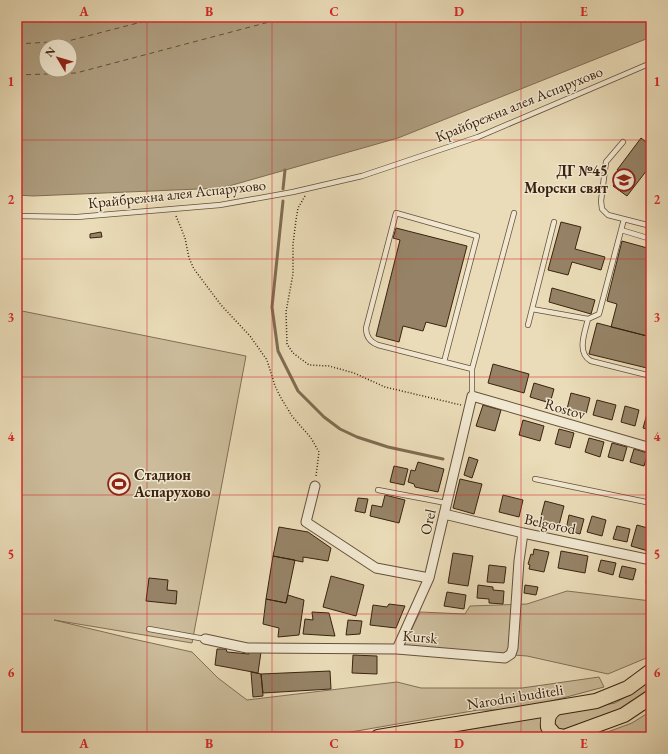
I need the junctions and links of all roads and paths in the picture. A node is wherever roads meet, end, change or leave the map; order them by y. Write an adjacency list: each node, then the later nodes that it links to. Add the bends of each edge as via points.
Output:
1 (651, 63): 3 (lane, Крайбрежна алея Аспарухово, via 478,137 362,176)
2 (623, 142): 7 (lane, via 606,162 601,205 608,215)
3 (311, 188): 4 (lane, Крайбрежна алея Аспарухово, via 220,205); 19 (path, via 298,208 293,244 293,274 286,312 287,344 293,353 309,365 329,366 354,373 386,387)
4 (173, 209): 6 (lane, Крайбрежна алея Аспарухово, via 78,217); 22 (path, via 194,269 268,360 281,398 292,416 312,438 319,452)
5 (514, 213): 16 (lane)
6 (17, 216)
7 (624, 219): 9 (lane); 10 (lane)
8 (554, 222): 12 (lane)
9 (651, 226)
10 (621, 230): 11 (lane); 13 (lane, via 599,314)
11 (651, 239)
12 (532, 309): 13 (lane); 14 (lane)
13 (588, 319): 17 (lane, via 582,349 585,356 591,361)
14 (528, 325)
15 (444, 362): 15 (lane, via 374,344 368,337 366,328 396,213 477,236); 16 (lane)
16 (472, 369): 18 (lane)
17 (651, 376)
18 (472, 396): 19 (street, Orel); 20 (street, Rostov)
19 (469, 407): 24 (street, Orel)
20 (651, 448)
21 (535, 479): 25 (lane)
22 (315, 486): 29 (street, via 306,522 376,568)
23 (378, 490): 24 (lane)
24 (446, 503): 26 (street, Orel)
25 (651, 503)
26 (444, 514): 27 (street, Belgorod); 29 (street, Orel)
27 (523, 533): 28 (street, Belgorod); 32 (street, Kursk, via 513,648 508,656 502,658)
28 (651, 560)
29 (429, 578): 32 (street, Orel)
30 (149, 629): 31 (lane)
31 (205, 639): 32 (street, Kursk, via 247,648)
32 (397, 649)
33 (651, 671): 35 (main road, Narodni buditeli, via 628,688 611,696)
34 (651, 697): 37 (main road, via 624,715)
35 (556, 708): 36 (main road, Narodni buditeli); 37 (main road, via 548,717 548,727 555,735)
36 (378, 737)
37 (564, 737)

